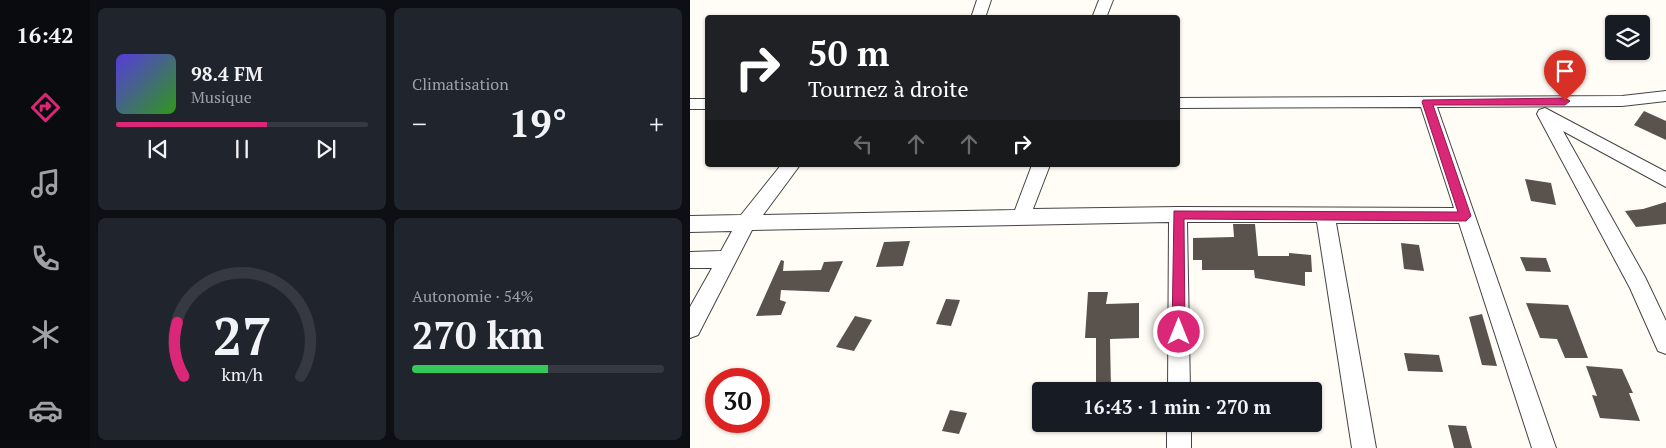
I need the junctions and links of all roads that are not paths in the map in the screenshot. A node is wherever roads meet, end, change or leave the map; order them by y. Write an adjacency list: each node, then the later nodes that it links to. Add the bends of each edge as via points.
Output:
1 (984, 0): 3 (street)
2 (1106, 0): 4 (street)
3 (979, 15)
4 (1100, 15)
5 (1666, 96): 6 (street)
6 (1639, 99): 8 (street); 12 (street)
7 (1427, 102): 8 (street); 9 (street); 19 (street)
8 (1527, 102): 13 (street)
9 (1180, 103)
10 (690, 104): 11 (street)
11 (705, 104)
12 (1666, 110)
13 (1545, 114): 16 (street); 26 (street, via 1638,282)
14 (789, 167): 21 (street)
15 (1040, 167): 20 (street)
16 (1666, 180)
17 (1178, 214): 18 (street); 20 (street); 27 (street)
18 (1325, 215): 19 (street); 30 (street)
19 (1466, 216): 31 (street)
20 (1021, 217): 21 (street)
21 (746, 223): 22 (street); 23 (street)
22 (690, 224)
23 (727, 259): 24 (street); 25 (street)
24 (690, 260)
25 (690, 328)
26 (1666, 344)
27 (1179, 382)
28 (1179, 432): 29 (street)
29 (1179, 448)
30 (1364, 448)
31 (1544, 448)

